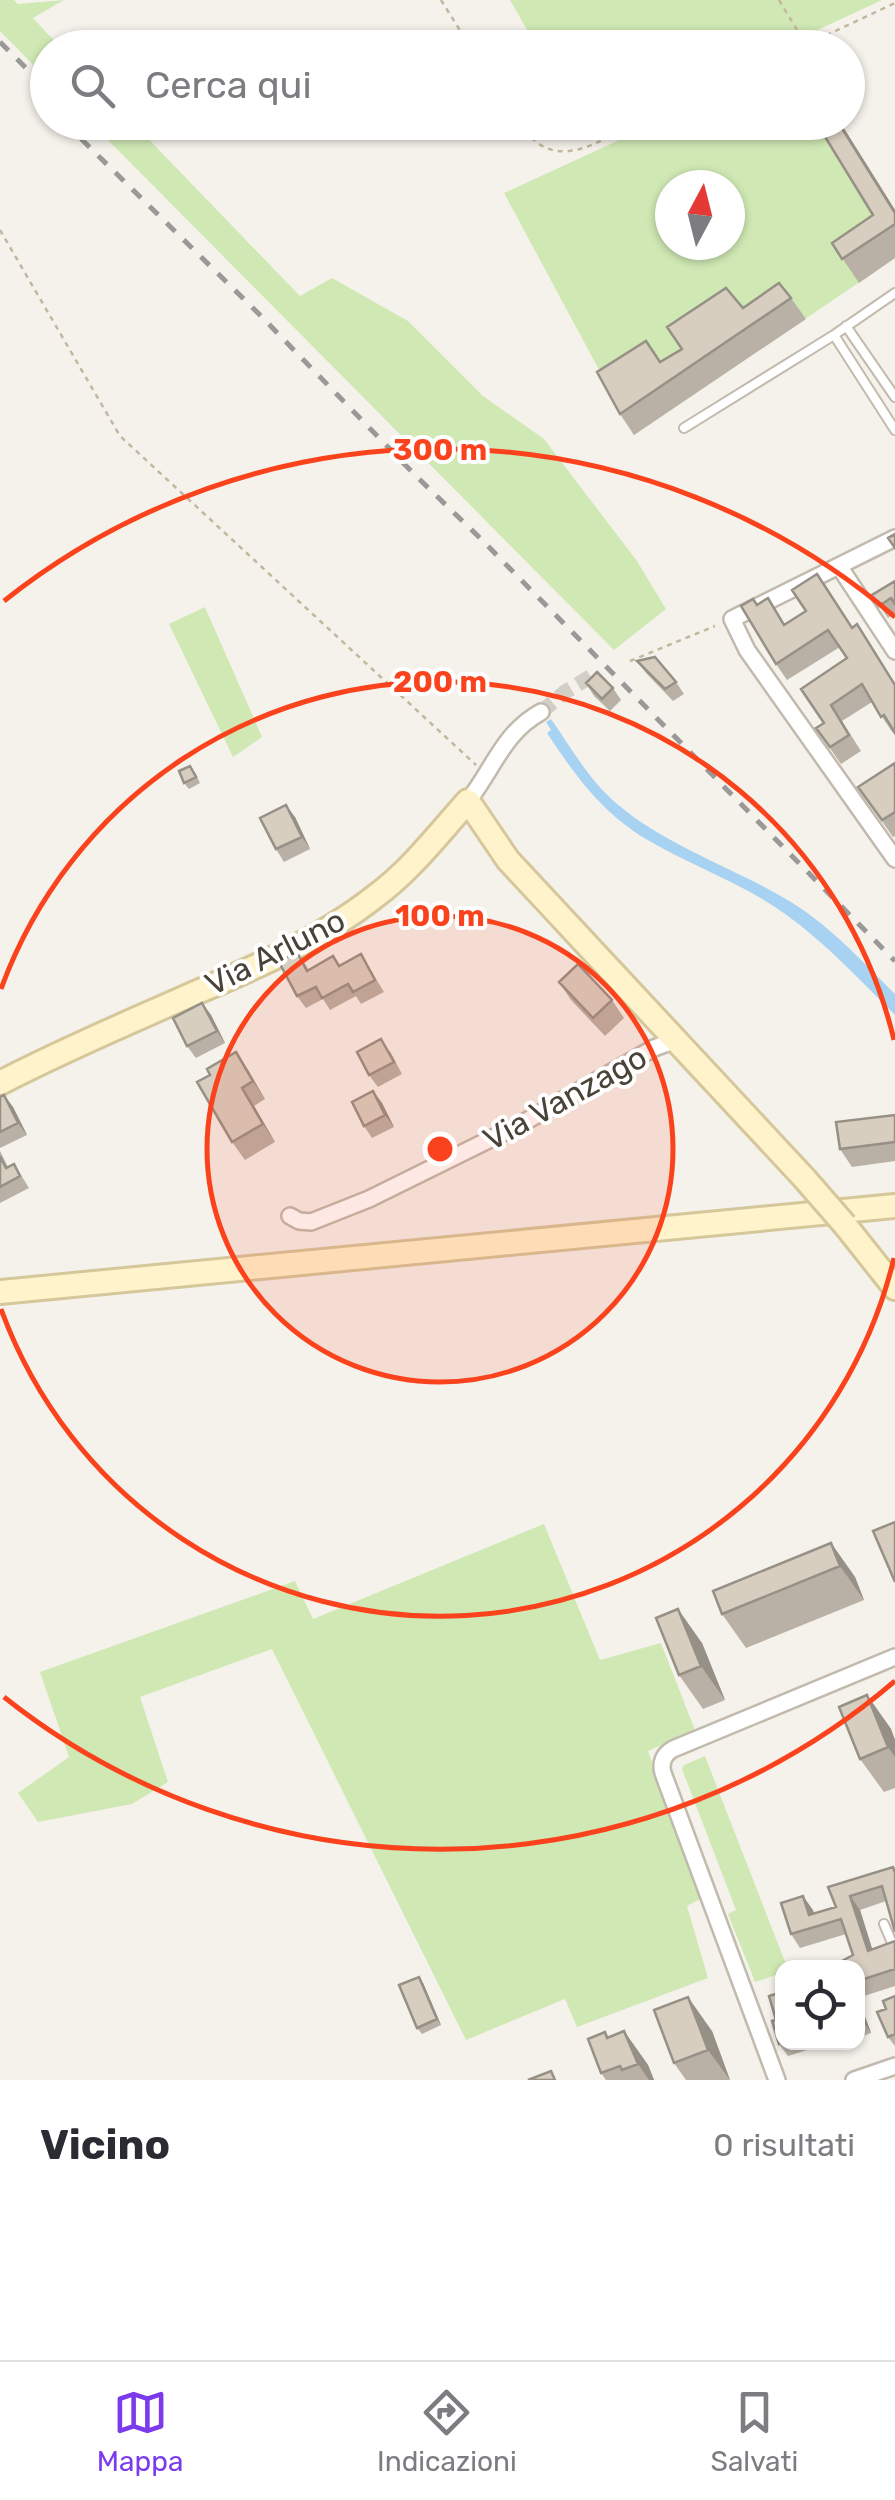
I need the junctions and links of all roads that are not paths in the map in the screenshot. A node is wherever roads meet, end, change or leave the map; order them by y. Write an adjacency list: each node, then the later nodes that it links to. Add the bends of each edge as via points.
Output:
1 (895, 293): 2 (lane)
2 (846, 326): 3 (lane); 4 (lane)
3 (834, 335): 5 (lane); 6 (lane)
4 (895, 397)
5 (684, 428)
6 (895, 430)
7 (895, 538): 8 (street)
8 (839, 566): 9 (street); 12 (street, via 732,619 747,650)
9 (895, 651)
10 (541, 712): 11 (street, Via Arluno, via 522,722)
11 (468, 801): 13 (street, Via Vanzago, via 508,860); 14 (street, Via Arluno, via 382,892 327,929)
12 (895, 859)
13 (676, 1040): 16 (street, Via Vanzago, via 370,1199 320,1220); 17 (street, Via Vanzago, bridge)
14 (0, 1084)
15 (895, 1206): 18 (street)
16 (290, 1216)
17 (895, 1288)
18 (0, 1292)
19 (895, 1658): 23 (street, via 673,1749 662,1761)
20 (884, 1924): 21 (lane)
21 (895, 1950)
22 (895, 2066): 24 (street)
23 (777, 2080)
24 (854, 2080)

